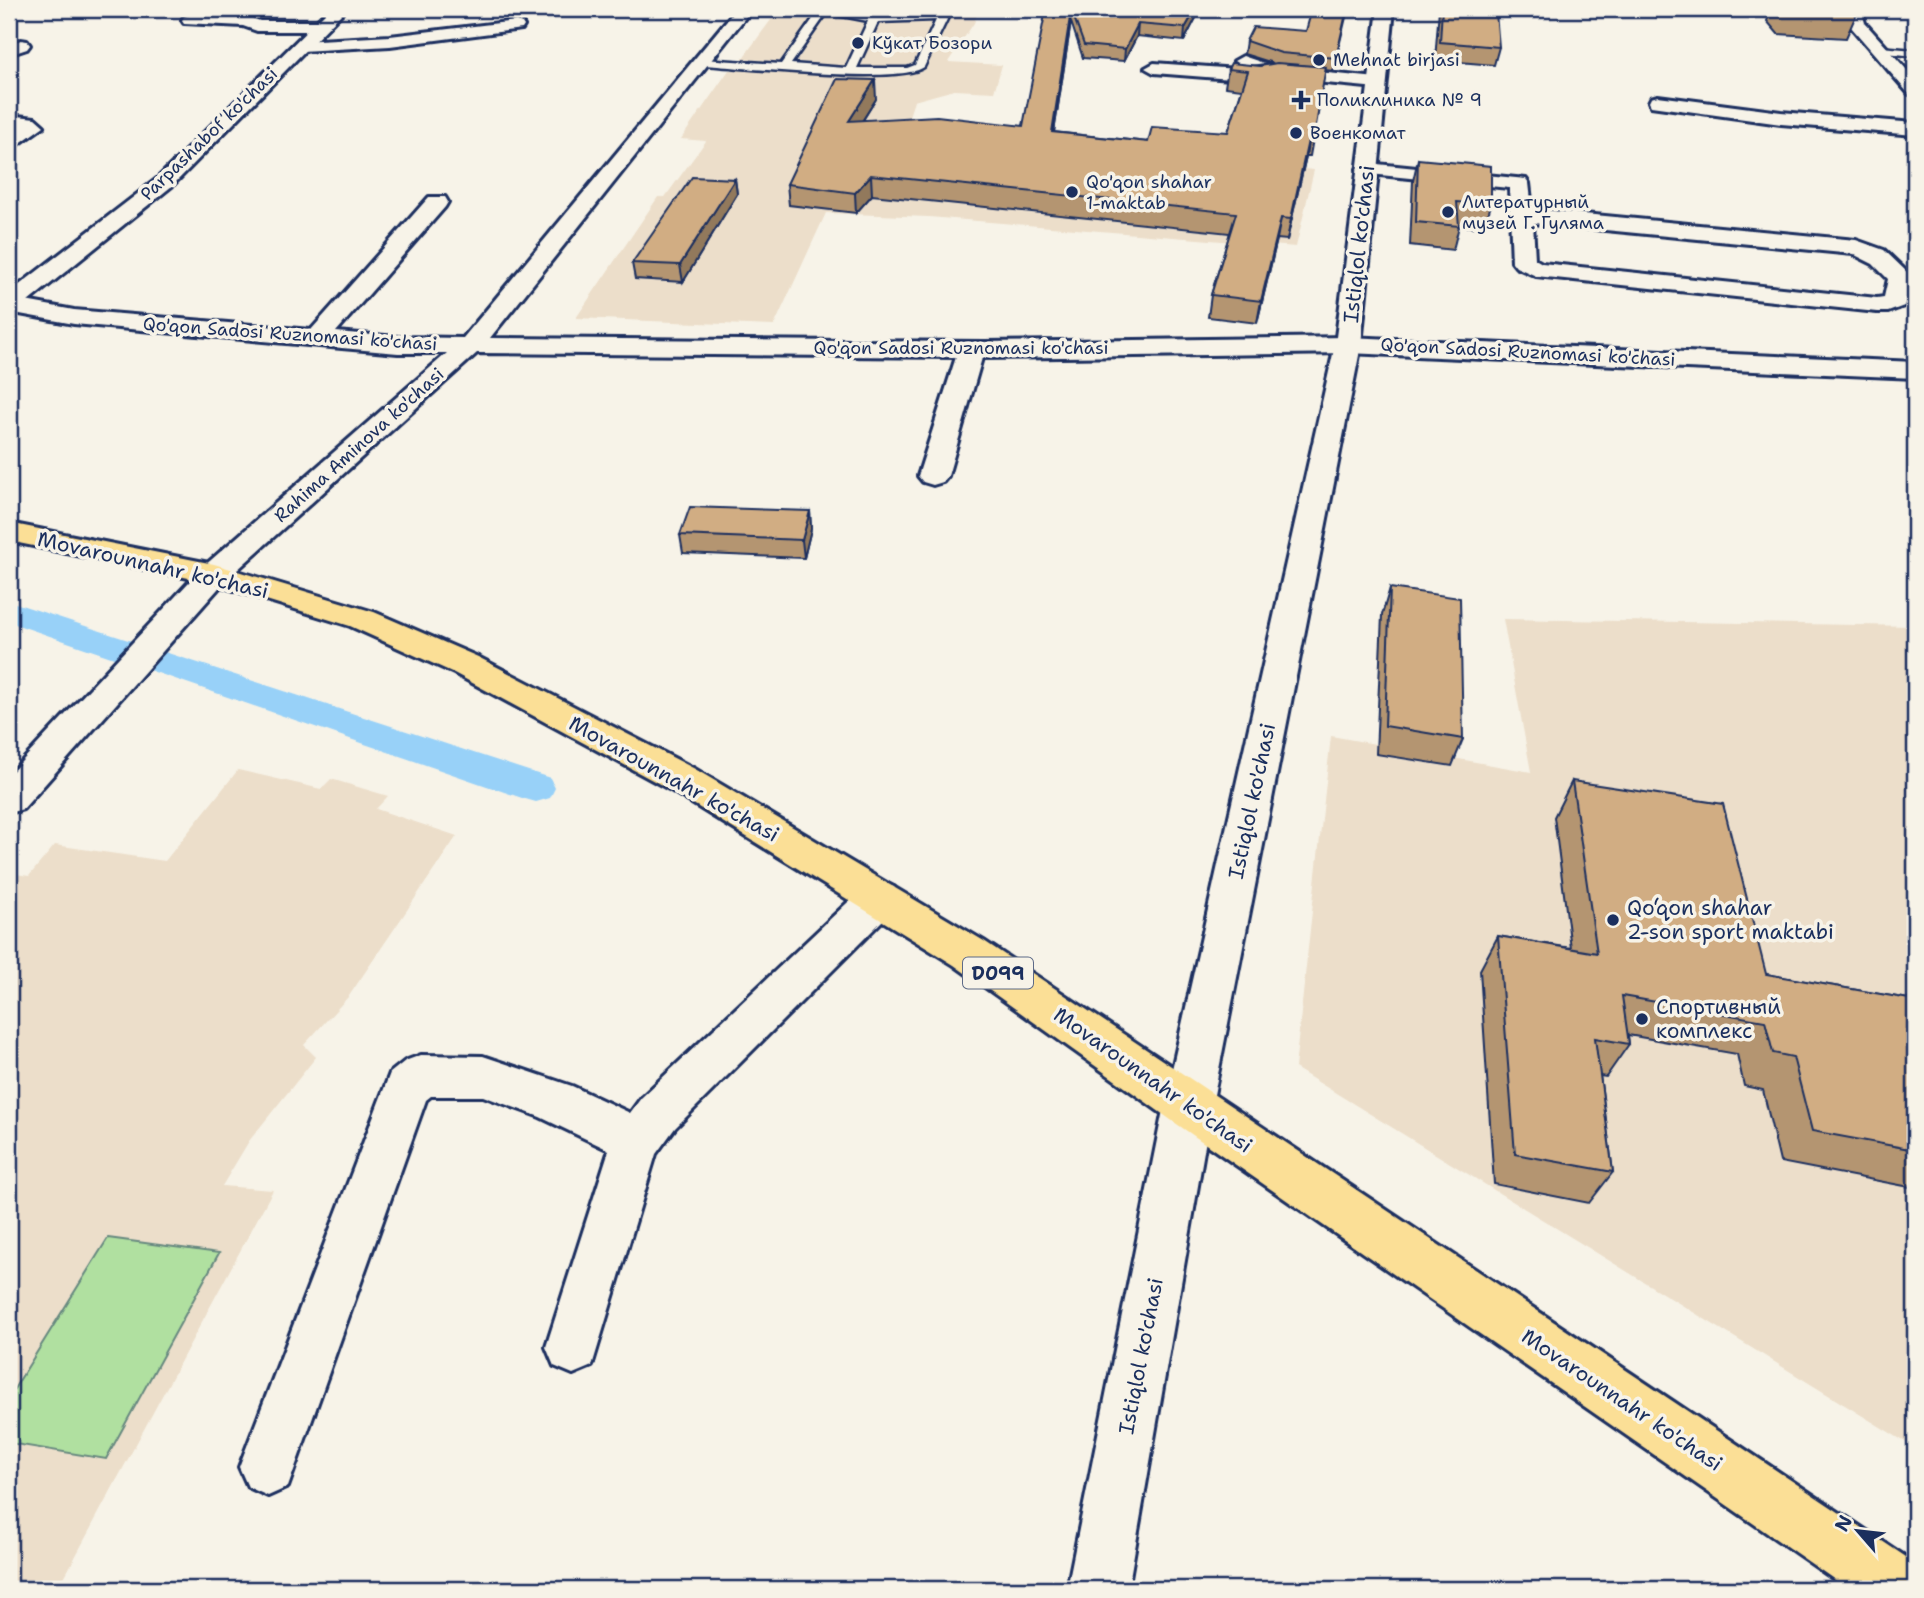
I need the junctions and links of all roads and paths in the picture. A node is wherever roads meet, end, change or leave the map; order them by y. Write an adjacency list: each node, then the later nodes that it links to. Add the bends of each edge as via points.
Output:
1 (338, 9): 9 (street, Parpashabof ko'chasi)
2 (744, 9): 15 (street, Rahima Aminova ko'chasi)
3 (825, 9): 6 (lane); 16 (lane)
4 (1386, 9): 20 (street, Istiqlol ko'chasi)
5 (944, 12): 6 (lane, via 924,19); 18 (lane, via 919,67)
6 (875, 17): 18 (lane)
7 (1852, 18): 12 (street)
8 (190, 20): 9 (street)
9 (321, 26): 11 (street, Parpashabof ko'chasi)
10 (516, 26): 11 (street)
11 (301, 46): 30 (street, Parpashabof ko'chasi, via 165,182)
12 (1880, 50): 13 (lane); 21 (street)
13 (1915, 53)
14 (1243, 61): 19 (street)
15 (702, 62): 16 (lane); 33 (street, Rahima Aminova ko'chasi)
16 (784, 67): 18 (lane)
17 (1154, 68): 19 (street, via 1257,76)
18 (850, 71)
19 (1275, 73): 20 (street)
20 (1377, 83): 26 (street, Istiqlol ko'chasi)
21 (1915, 90)
22 (1658, 102): 24 (street)
23 (9, 121): 25 (street, via 34,125)
24 (1915, 129)
25 (9, 142)
26 (1367, 169): 28 (street, via 1519,184); 32 (street, Istiqlol ko'chasi)
27 (437, 202): 31 (street)
28 (1521, 215): 29 (street, via 1856,247 1872,252); 29 (street, via 1524,262 1536,269 1877,305 1895,301)
29 (1908, 280)
30 (9, 305): 31 (street, Qo'qon Sadosi Ruznomasi ko'chasi, via 74,317)
31 (317, 338): 33 (street, Qo'qon Sadosi Ruznomasi ko'chasi)
32 (1348, 345): 34 (street, Qo'qon Sadosi Ruznomasi ko'chasi); 35 (street, Qo'qon Sadosi Ruznomasi ko'chasi); 41 (street, Istiqlol ko'chasi)
33 (470, 346): 34 (street, Qo'qon Sadosi Ruznomasi ko'chasi); 38 (street, Rahima Aminova ko'chasi)
34 (971, 350): 36 (street)
35 (1915, 370)
36 (933, 476)
37 (9, 531): 38 (highway, Movarounnahr ko'chasi / D099)
38 (214, 574): 39 (street, Rahima Aminova ko'chasi); 40 (highway, Movarounnahr ko'chasi / D099, via 362,620 466,665 682,779)
39 (9, 799)
40 (879, 898): 41 (highway, Movarounnahr ko'chasi / D099, via 969,953); 42 (street, via 658,1114)
41 (1188, 1105): 45 (street, Istiqlol ko'chasi); 46 (highway, Movarounnahr ko'chasi / D099)
42 (638, 1140): 43 (street); 44 (street, via 555,1101 483,1076 421,1075 407,1088)
43 (573, 1347)
44 (268, 1467)
45 (1097, 1589)
46 (1900, 1589)

